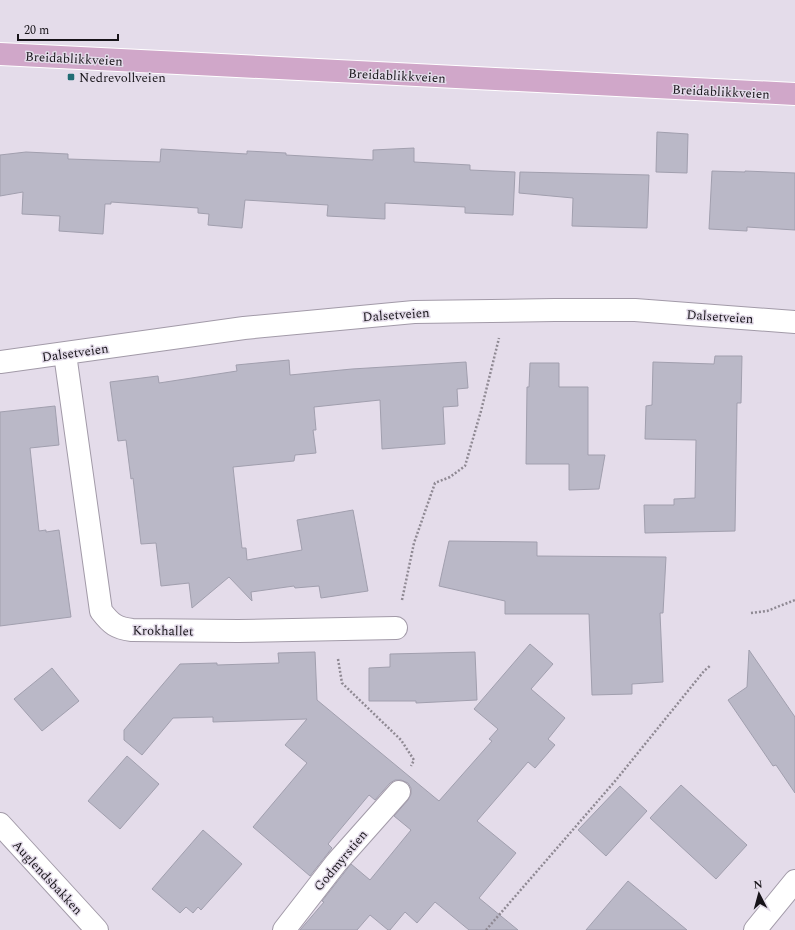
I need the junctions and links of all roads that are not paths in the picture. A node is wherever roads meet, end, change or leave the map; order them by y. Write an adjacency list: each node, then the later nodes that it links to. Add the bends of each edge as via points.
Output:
1 (0, 54): 2 (main road, Breidablikkveien)
2 (795, 94)
3 (795, 322): 4 (street, Dalsetveien, via 635,310 414,312 244,328)
4 (65, 354): 5 (street, Dalsetveien); 6 (street, Krokhallet, via 101,612 109,621 120,629 132,630)
5 (0, 362)
6 (396, 628)
7 (399, 792): 11 (street, Godmyrstien, via 336,862)
8 (0, 824): 10 (street, Auglendsbakken)
9 (795, 881): 12 (street)
10 (97, 930)
11 (284, 930)
12 (755, 930)

